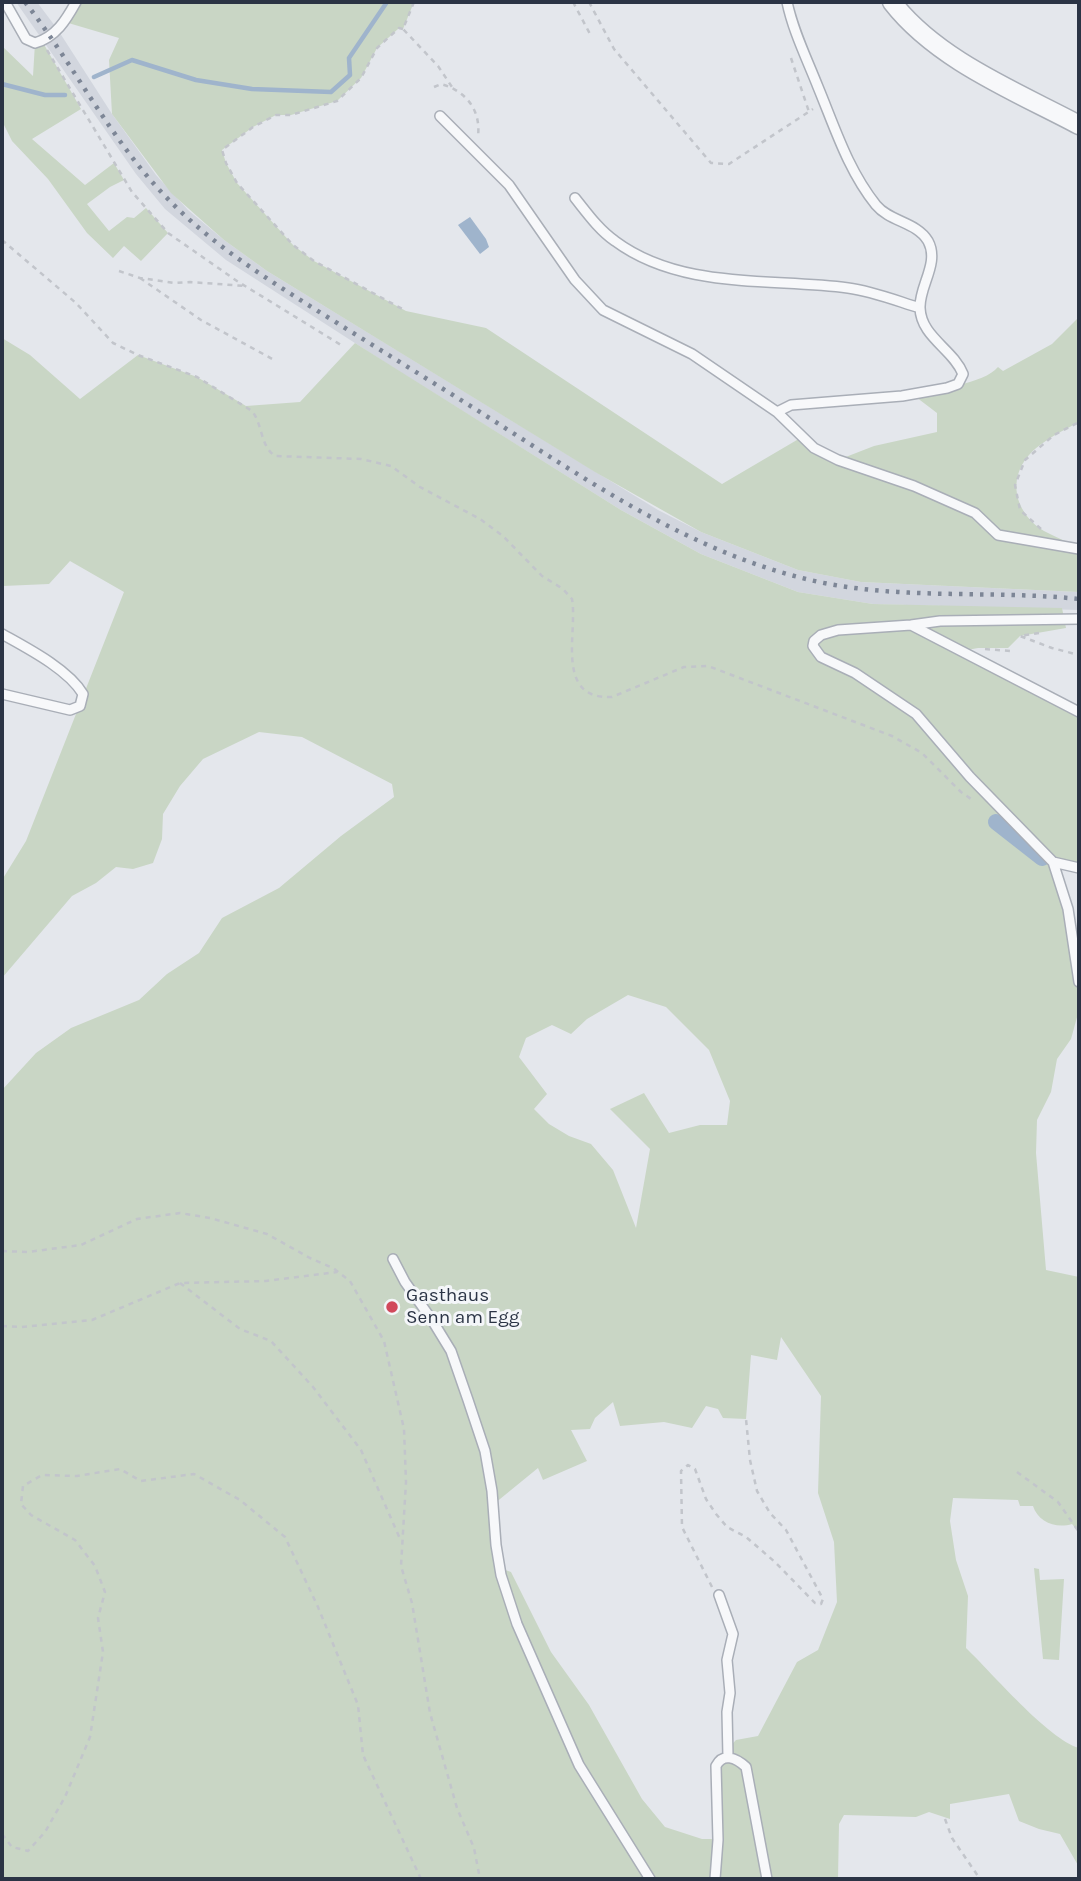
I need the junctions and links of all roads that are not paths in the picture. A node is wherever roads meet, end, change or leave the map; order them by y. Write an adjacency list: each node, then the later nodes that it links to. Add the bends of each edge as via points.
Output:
1 (5, 2): 2 (lane, via 26,39 34,43 65,22)
2 (76, 2)
3 (787, 2): 8 (lane, via 846,156 866,192 881,211 926,239 932,253)
4 (892, 2): 6 (street, via 948,55)
5 (440, 116): 9 (lane, via 509,185 575,281 603,310 691,355)
6 (1079, 125)
7 (575, 198): 8 (lane, via 615,242 681,271 747,282 851,288)
8 (920, 308): 9 (lane, via 933,338 960,367 963,374 958,384 902,396 790,405)
9 (777, 412): 10 (lane, via 814,448 975,513 998,535)
10 (1079, 549)
11 (1079, 619): 12 (lane)
12 (911, 625): 15 (lane); 16 (lane, via 838,630 821,635 813,646 821,657 855,673 916,714)
13 (2, 634): 14 (lane, via 77,684 83,694 80,706 70,710)
14 (2, 694)
15 (1079, 712)
16 (1053, 862): 17 (lane); 18 (lane, via 1068,909)
17 (1079, 867)
18 (1079, 982)
19 (393, 1259): 22 (lane, via 451,1351 468,1400 485,1451 501,1575 517,1623 579,1765)
20 (719, 1595): 21 (lane, via 733,1634 727,1660)
21 (728, 1757): 23 (lane, via 716,1766); 24 (lane, via 746,1767)
22 (650, 1879)
23 (715, 1879)
24 (767, 1879)

